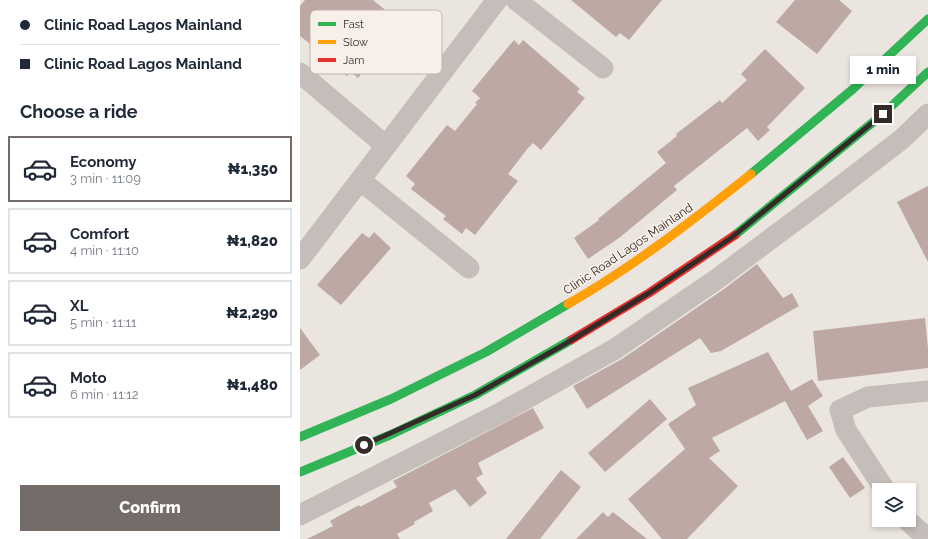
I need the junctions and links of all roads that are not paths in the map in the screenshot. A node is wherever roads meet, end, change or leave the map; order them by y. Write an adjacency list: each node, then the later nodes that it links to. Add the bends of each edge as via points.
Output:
1 (497, 0): 5 (street)
2 (516, 0): 4 (street)
3 (928, 19): 15 (main road, Clinic Road Lagos Mainland, via 853,89 770,159 691,222 589,292 479,355 391,399)
4 (604, 68)
5 (442, 72)
6 (928, 72): 16 (main road, via 883,114 731,238 649,293 475,395 390,435)
7 (300, 73): 10 (street)
8 (441, 74): 10 (street)
9 (928, 114): 18 (street, via 902,139 774,237 615,349 502,412)
10 (386, 146): 11 (street)
11 (360, 180): 12 (street); 13 (street)
12 (302, 253)
13 (469, 268)
14 (928, 391): 17 (street, via 868,397 840,410 846,430)
15 (300, 437)
16 (300, 472)
17 (880, 483)
18 (300, 515)
19 (915, 527): 20 (street)
20 (928, 539)

